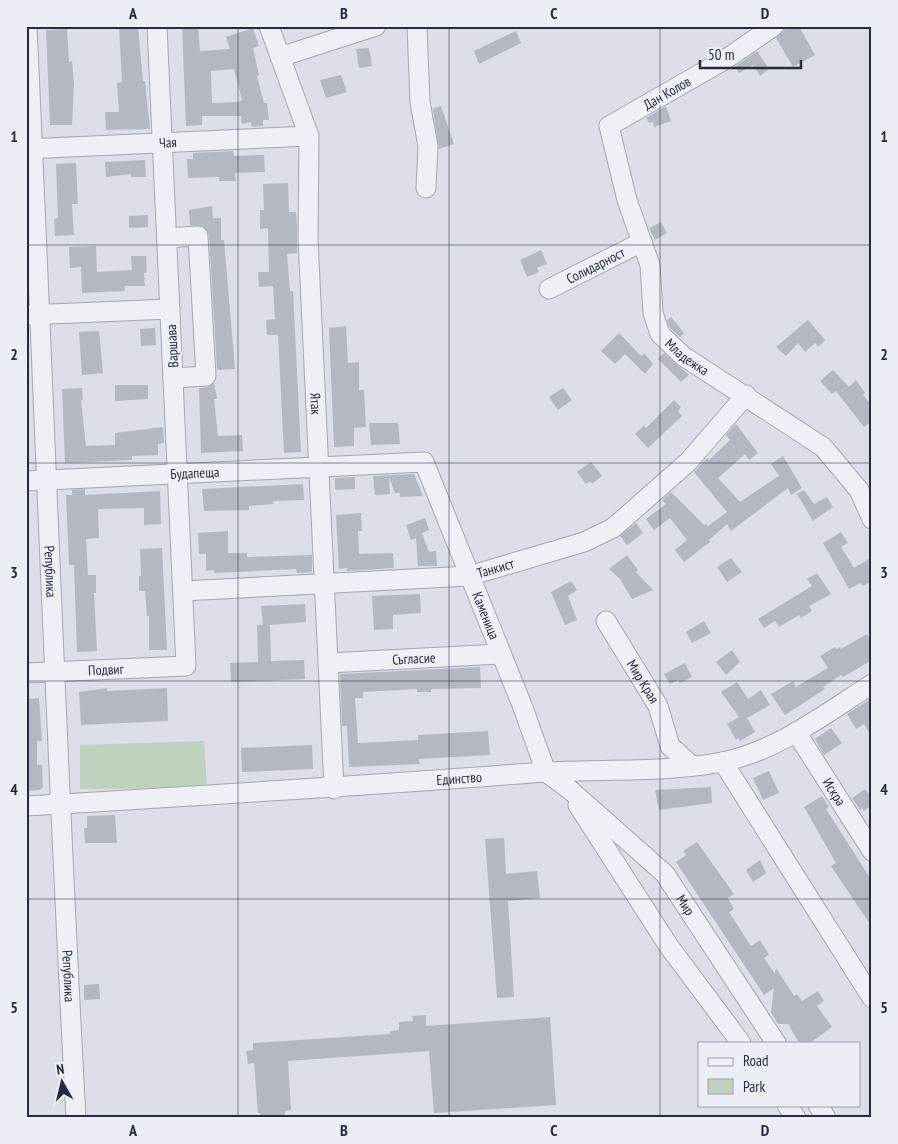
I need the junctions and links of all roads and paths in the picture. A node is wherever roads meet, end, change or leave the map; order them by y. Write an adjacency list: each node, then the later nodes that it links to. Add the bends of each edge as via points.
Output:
1 (27, 26): 11 (street, Република)
2 (157, 26): 10 (street, Варшава)
3 (269, 26): 7 (street, Ятак)
4 (376, 26): 7 (street)
5 (417, 26): 12 (street, via 420,102 428,146)
6 (774, 26): 8 (street, Дан Колов, via 726,60)
7 (280, 57): 9 (street, Ятак)
8 (609, 126): 14 (street, Младежка, via 627,200)
9 (310, 136): 10 (street, Чая); 22 (street, Ятак, via 308,240)
10 (162, 143): 11 (street, Чая); 13 (street, Варшава)
11 (29, 149): 18 (street, Република)
12 (426, 188)
13 (167, 238): 16 (street, via 198,236); 17 (street, Варшава)
14 (642, 242): 15 (street, Солидарност); 20 (street, Младежка, via 650,265 653,313 660,334 683,356)
15 (549, 289)
16 (201, 294): 17 (street); 19 (street, via 206,376)
17 (170, 302): 18 (street); 19 (street, Варшава)
18 (33, 315): 24 (street, Република)
19 (173, 378): 23 (street, Варшава)
20 (746, 396): 26 (street, Младежка, via 823,447 859,490); 27 (street, Танкист, via 688,462 613,528 576,545)
21 (363, 465): 22 (street, Будапеща); 27 (street, Каменица, via 424,462)
22 (318, 468): 23 (street, Будапеща); 28 (street, Ятак)
23 (178, 474): 24 (street, Будапеща); 29 (street, Варшава)
24 (47, 480): 25 (street, Будапеща); 34 (street, Република)
25 (26, 481)
26 (872, 519)
27 (469, 576): 28 (street, Танкист); 31 (street, Каменица)
28 (324, 584): 29 (street, Танкист); 32 (street, Ятак)
29 (183, 591): 33 (street, Варшава)
30 (606, 621): 38 (street, Мир Края, via 658,706)
31 (500, 654): 32 (street, Съгласие); 42 (street, Каменица)
32 (328, 663): 43 (street, Ятак)
33 (186, 666): 34 (street, Подвиг)
34 (56, 672): 35 (street, Подвиг); 45 (street, Република)
35 (26, 673)
36 (872, 684): 37 (street, Единство)
37 (796, 732): 39 (street, Единство, via 772,745); 47 (street, Искра)
38 (670, 746): 40 (street); 41 (street)
39 (723, 762): 40 (street, Единство); 48 (street)
40 (691, 765): 41 (street, Единство)
41 (664, 767): 42 (street, Единство)
42 (546, 772): 43 (street, Единство); 44 (street, Мир)
43 (334, 789): 45 (street, Единство)
44 (569, 789): 49 (street, Мир, via 668,945); 50 (street, Мир, via 665,874)
45 (61, 804): 46 (street, Единство); 53 (street, Република)
46 (26, 806)
47 (872, 851)
48 (872, 998)
49 (740, 1042)
50 (775, 1042)
51 (788, 1106): 54 (street)
52 (819, 1106): 55 (street)
53 (76, 1118)
54 (796, 1118)
55 (826, 1118)

